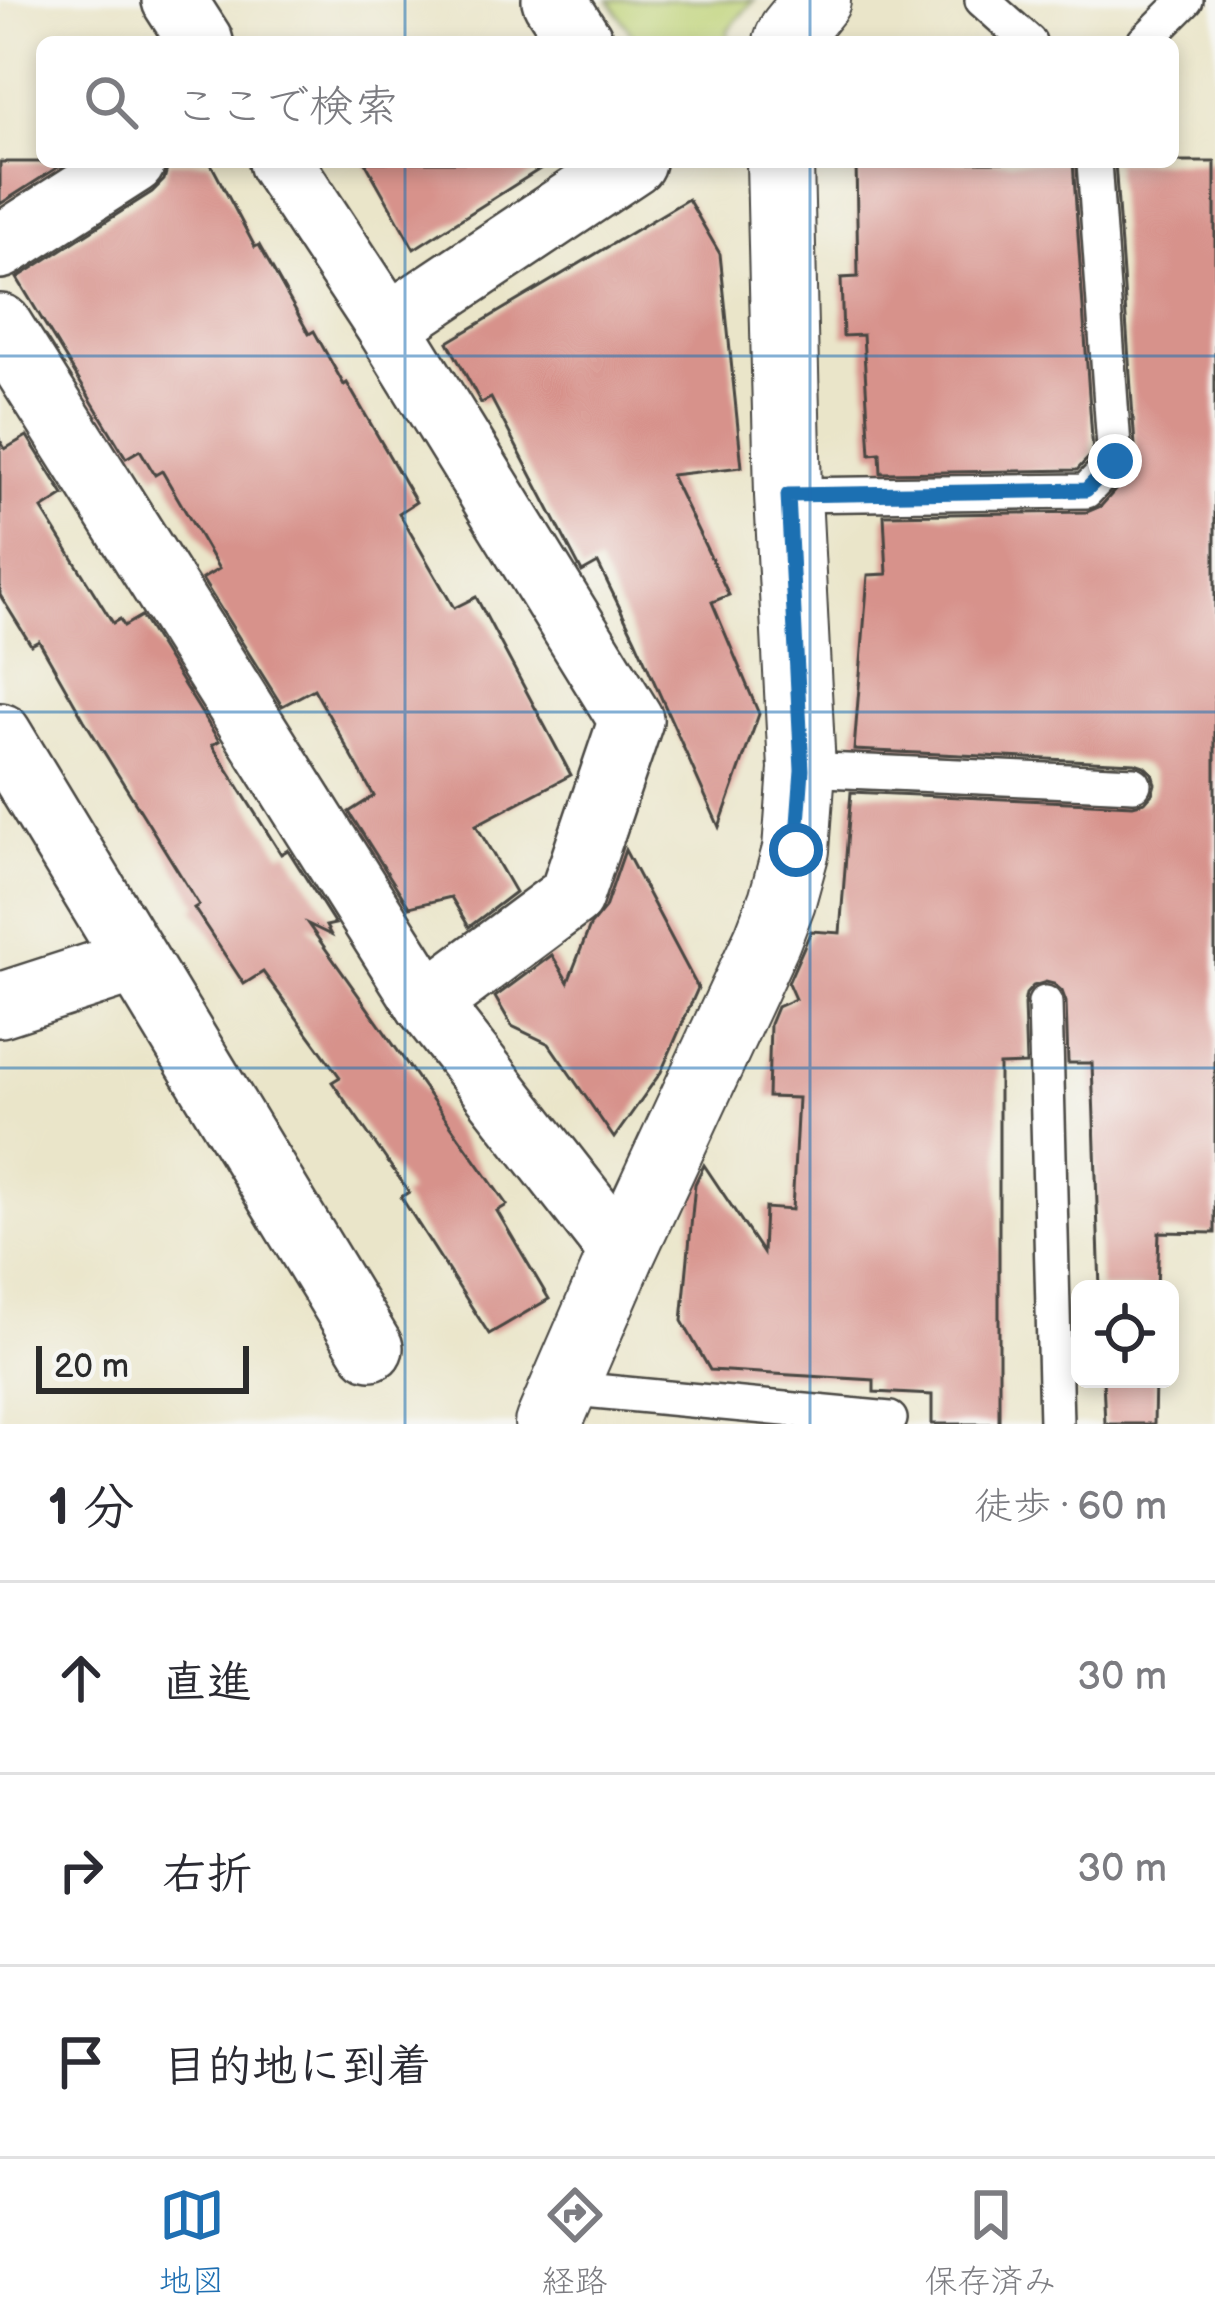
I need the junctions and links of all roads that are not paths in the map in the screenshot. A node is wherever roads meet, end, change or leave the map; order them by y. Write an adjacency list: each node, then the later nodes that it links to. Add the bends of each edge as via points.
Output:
1 (174, 0): 6 (street)
2 (554, 0): 7 (street)
3 (817, 0): 8 (street)
4 (982, 0): 9 (lane)
5 (1186, 0): 10 (lane)
6 (197, 36)
7 (577, 36)
8 (790, 36)
9 (1022, 36)
10 (1150, 36)
11 (124, 168): 16 (street)
12 (284, 168): 18 (street)
13 (624, 168): 18 (street)
14 (780, 168): 19 (street)
15 (1094, 168): 19 (lane, via 1115,461 1086,490)
16 (0, 247)
17 (0, 326): 24 (street)
18 (388, 326): 24 (street, via 631,720 571,896)
19 (788, 495): 21 (street)
20 (0, 735): 23 (street)
21 (802, 770): 22 (lane); 27 (street, via 796,850 782,901)
22 (1135, 784)
23 (136, 961): 26 (street); 28 (street)
24 (427, 1003): 27 (street)
25 (1045, 1003): 32 (lane)
26 (0, 1005)
27 (622, 1252): 29 (street)
28 (370, 1348)
29 (555, 1406): 30 (lane)
30 (638, 1410): 31 (lane)
31 (890, 1419)
32 (1056, 1424)

